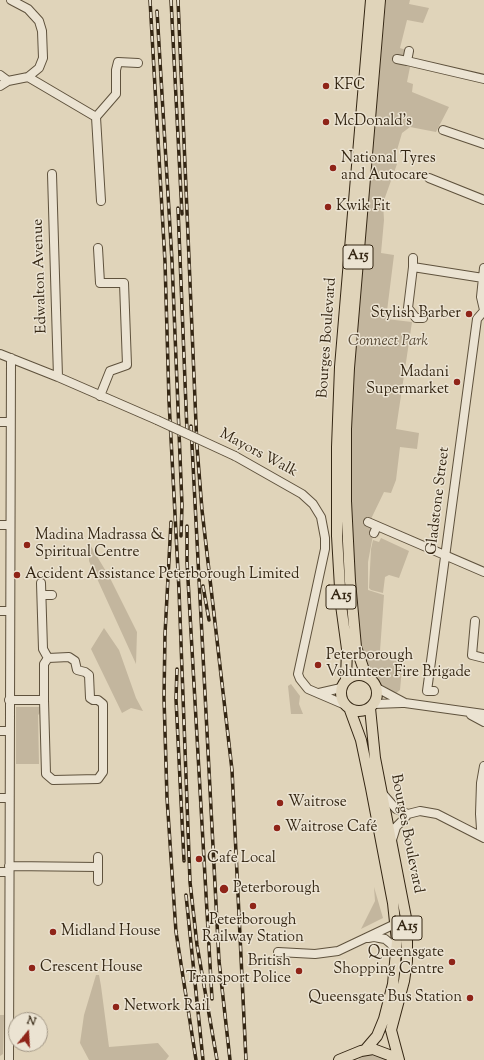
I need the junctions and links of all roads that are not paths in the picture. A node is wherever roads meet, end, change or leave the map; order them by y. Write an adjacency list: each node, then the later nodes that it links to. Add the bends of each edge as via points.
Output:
1 (11, 0): 9 (street, via 28,9 39,21 42,31 43,58 39,68)
2 (371, 0): 45 (main road, Bourges Boulevard / A15, via 341,360 337,448 337,536 341,605 347,649)
3 (380, 0): 44 (main road, Bourges Boulevard / A15, via 346,429 350,580 356,647)
4 (409, 51): 6 (street)
5 (397, 59): 6 (street)
6 (407, 61): 10 (street)
7 (138, 62): 13 (street, via 118,62 116,94)
8 (0, 75): 11 (street)
9 (28, 77): 11 (street); 13 (street)
10 (484, 79)
11 (8, 81): 12 (street)
12 (0, 86)
13 (96, 117): 19 (street)
14 (443, 130): 15 (street)
15 (484, 144)
16 (52, 174): 27 (street, Edwalton Avenue)
17 (429, 178): 18 (street)
18 (484, 200)
19 (101, 201)
20 (98, 248): 28 (street, via 100,284 124,283 127,365 110,371)
21 (484, 268): 22 (street, Gladstone Street)
22 (483, 278): 23 (street, Gladstone Street, via 481,297); 24 (street, via 413,263 408,308 416,318)
23 (484, 310): 34 (street, Gladstone Street, via 477,319)
24 (423, 318)
25 (0, 354): 26 (street, Mayors Walk)
26 (11, 358): 27 (street, Mayors Walk); 30 (street)
27 (58, 377): 28 (street, Mayors Walk)
28 (100, 396): 49 (street, Mayors Walk, bridge, via 235,456 302,494 313,504 321,517 325,550 298,674 304,686)
29 (0, 422): 30 (street)
30 (9, 422): 33 (street)
31 (368, 522): 34 (street, via 375,530)
32 (0, 525): 33 (street)
33 (10, 525): 40 (street)
34 (446, 556): 35 (street); 48 (street, Gladstone Street, via 427,690)
35 (484, 572)
36 (41, 583): 37 (street)
37 (42, 595): 38 (street); 42 (street, via 43,650)
38 (52, 595)
39 (0, 611): 40 (street)
40 (10, 611): 50 (street)
41 (475, 621): 43 (street, via 472,655)
42 (48, 658): 51 (street, via 44,664); 51 (street, via 68,657 75,661 77,670 89,675 90,698 103,704 103,772 98,779 53,780 46,774)
43 (484, 658)
44 (366, 676): 45 (main road, via 356,675); 47 (main road, A15)
45 (346, 679): 46 (main road, A15)
46 (341, 688): 49 (street); 54 (main road, A15, via 340,694)
47 (376, 688): 52 (street); 53 (main road, A15, via 377,694)
48 (434, 691)
49 (316, 693): 54 (street, Mayors Walk)
50 (9, 700): 51 (street); 59 (street)
51 (44, 700)
52 (405, 702): 53 (street); 55 (street)
53 (372, 706): 54 (main road, via 361,712); 61 (main road, Bourges Boulevard / A15, via 376,758)
54 (347, 707): 74 (main road, Bourges Boulevard / A15, via 361,740)
55 (459, 711): 56 (street); 57 (street)
56 (484, 714)
57 (484, 722)
58 (0, 731): 59 (street)
59 (10, 731): 63 (street)
60 (484, 766): 65 (street)
61 (383, 794): 64 (street, via 396,809); 68 (main road, Bourges Boulevard / A15)
62 (0, 798): 63 (street)
63 (9, 798): 71 (street)
64 (408, 814): 66 (street, via 428,812 455,822); 68 (street, via 396,828)
65 (480, 814): 66 (street); 67 (street)
66 (467, 830): 67 (street)
67 (484, 838)
68 (392, 840): 75 (main road, Bourges Boulevard / A15)
69 (98, 857): 70 (street)
70 (98, 867): 71 (street); 73 (street)
71 (9, 869): 72 (street); 79 (street)
72 (0, 872)
73 (98, 881)
74 (395, 924): 75 (street); 76 (street); 78 (main road, Bourges Boulevard / A15)
75 (407, 937): 84 (main road, Bourges Boulevard / A15, via 404,981 390,1030)
76 (367, 938): 77 (street, via 338,950 315,954); 78 (street, via 385,939)
77 (278, 952)
78 (396, 952): 80 (main road, Bourges Boulevard / A15, via 393,984 384,1019 377,1036)
79 (4, 1012): 81 (street)
80 (358, 1055): 82 (main road); 83 (main road, via 380,1051)
81 (8, 1060)
82 (339, 1060)
83 (395, 1060)
84 (399, 1060)

